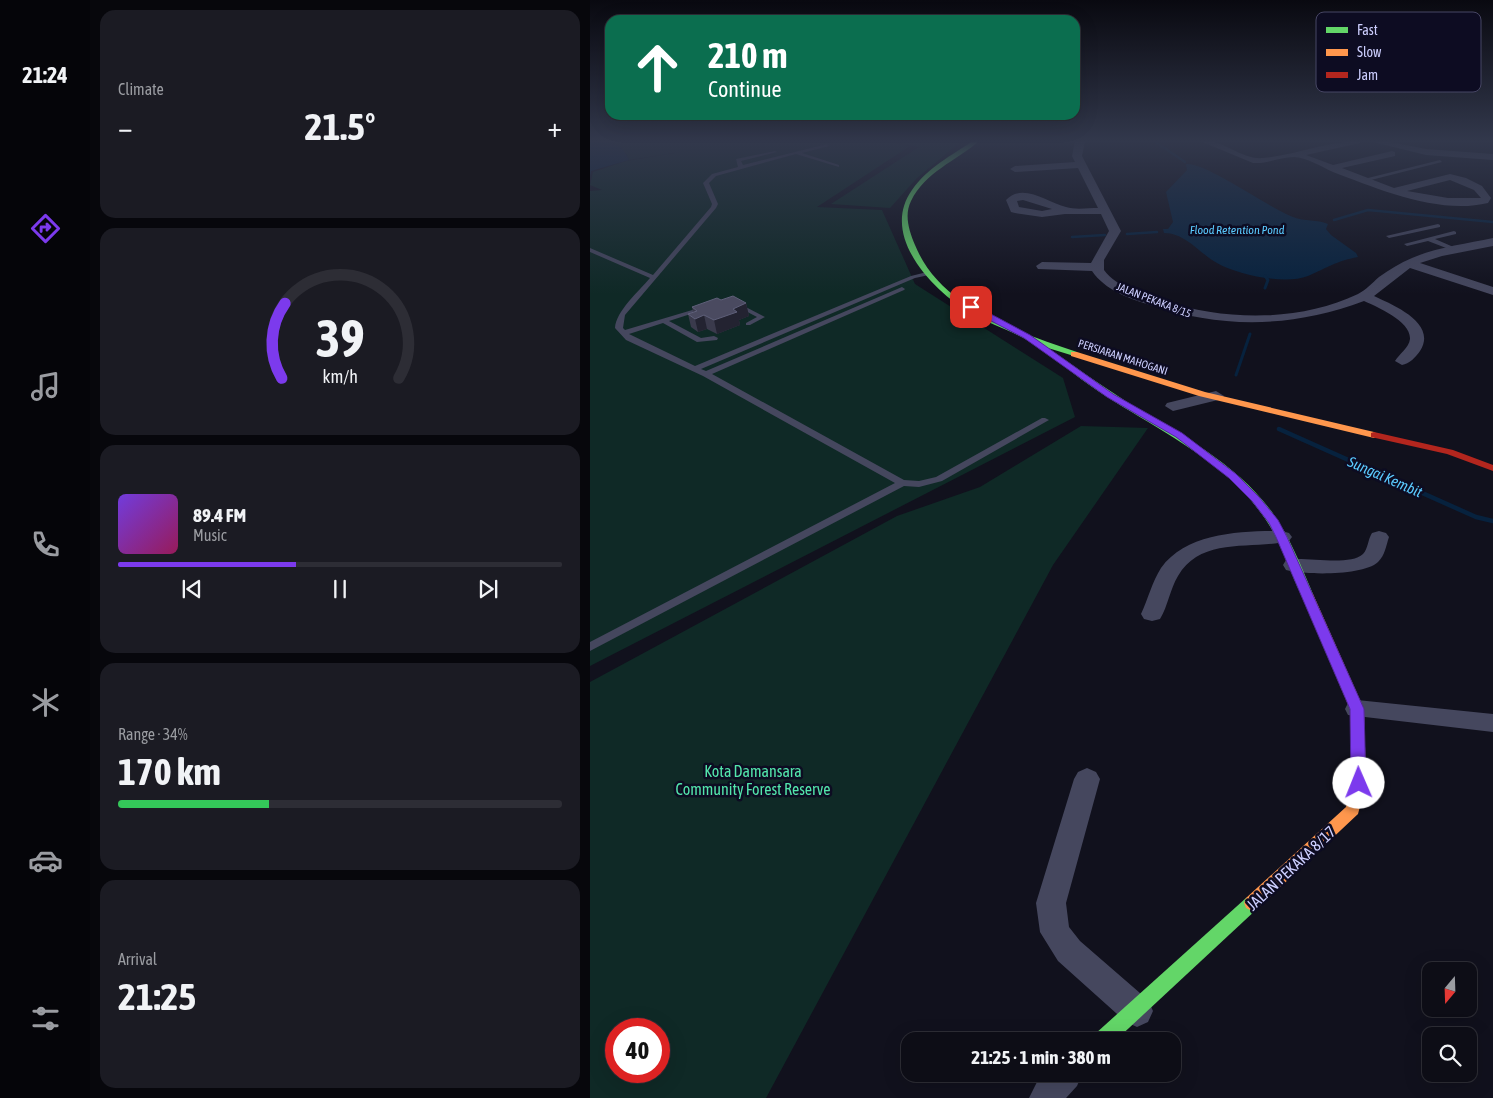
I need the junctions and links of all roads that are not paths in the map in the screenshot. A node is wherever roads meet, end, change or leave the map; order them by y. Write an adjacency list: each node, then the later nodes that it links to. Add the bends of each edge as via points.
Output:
1 (710, 192): 21 (lane, via 715,204 713,208)
2 (914, 192): 20 (main road, PERSIARAN MAHOGANI, via 904,214 905,227 916,257)
3 (1095, 192): 7 (street)
4 (1399, 192): 5 (street, via 1466,202 1484,201)
5 (1484, 192)
6 (1015, 210): 7 (street, via 1042,214)
7 (1105, 212): 19 (street, via 1114,231)
8 (1438, 226): 9 (lane)
9 (1411, 232): 11 (lane); 12 (lane)
10 (1454, 233): 12 (lane)
11 (1389, 236)
12 (1429, 239): 14 (lane); 16 (lane)
13 (1493, 242): 16 (street, JALAN PEKAKA 8/15)
14 (1407, 244)
15 (590, 250): 21 (lane)
16 (1456, 250): 17 (street, JALAN PEKAKA 8/15)
17 (1409, 264): 22 (street); 23 (street, JALAN PEKAKA 8/15)
18 (1042, 266): 19 (street)
19 (1097, 267): 23 (street, JALAN PEKAKA 8/15, via 1110,284 1126,292 1172,310 1219,320 1281,318 1325,310)
20 (929, 276): 30 (main road, PERSIARAN MAHOGANI, via 986,316); 33 (lane, via 913,277); 35 (lane)
21 (654, 278): 29 (lane, via 622,315 619,323)
22 (1493, 291)
23 (1364, 296): 32 (street, via 1394,311 1410,322 1416,331 1419,340 1413,352)
24 (729, 301): 27 (lane, via 762,317)
25 (713, 305): 26 (lane)
26 (666, 322): 29 (lane, via 652,323); 31 (lane, via 700,340)
27 (748, 324)
28 (1033, 326): 34 (main road, PERSIARAN MAHOGANI, via 1101,355)
29 (624, 333): 33 (lane)
30 (1027, 336): 36 (main road, PERSIARAN MAHOGANI, via 1096,363); 41 (main road, JALAN PEKAKA 8/17, via 1110,396)
31 (714, 338)
32 (1402, 361)
33 (695, 369): 35 (lane)
34 (1155, 372): 36 (main road); 39 (main road, PERSIARAN MAHOGANI)
35 (706, 374): 43 (lane)
36 (1170, 385): 37 (main road, PERSIARAN MAHOGANI); 38 (main road)
37 (1216, 396): 38 (street); 42 (main road, PERSIARAN MAHOGANI, via 1450,452)
38 (1172, 406): 41 (main road)
39 (1305, 406)
40 (1045, 420): 43 (lane, via 939,479 919,484)
41 (1168, 429): 44 (main road, JALAN PEKAKA 8/17, via 1232,476 1255,499)
42 (1493, 468)
43 (902, 483): 48 (lane)
44 (1282, 537): 46 (main road, JALAN PEKAKA 8/17); 47 (street, via 1225,540 1187,555 1170,570)
45 (1379, 537): 46 (street, via 1373,555 1358,564)
46 (1293, 565): 49 (main road, JALAN PEKAKA 8/17)
47 (1152, 614)
48 (590, 647)
49 (1357, 709): 50 (street); 52 (main road, JALAN PEKAKA 8/17, via 1359,783 1353,810)
50 (1493, 723)
51 (1087, 779): 52 (street, via 1050,903 1055,932 1069,951)
52 (1137, 1011): 53 (main road, JALAN PEKAKA 8/17)
53 (1112, 1032)
54 (1056, 1082): 55 (street)
55 (1046, 1098)

